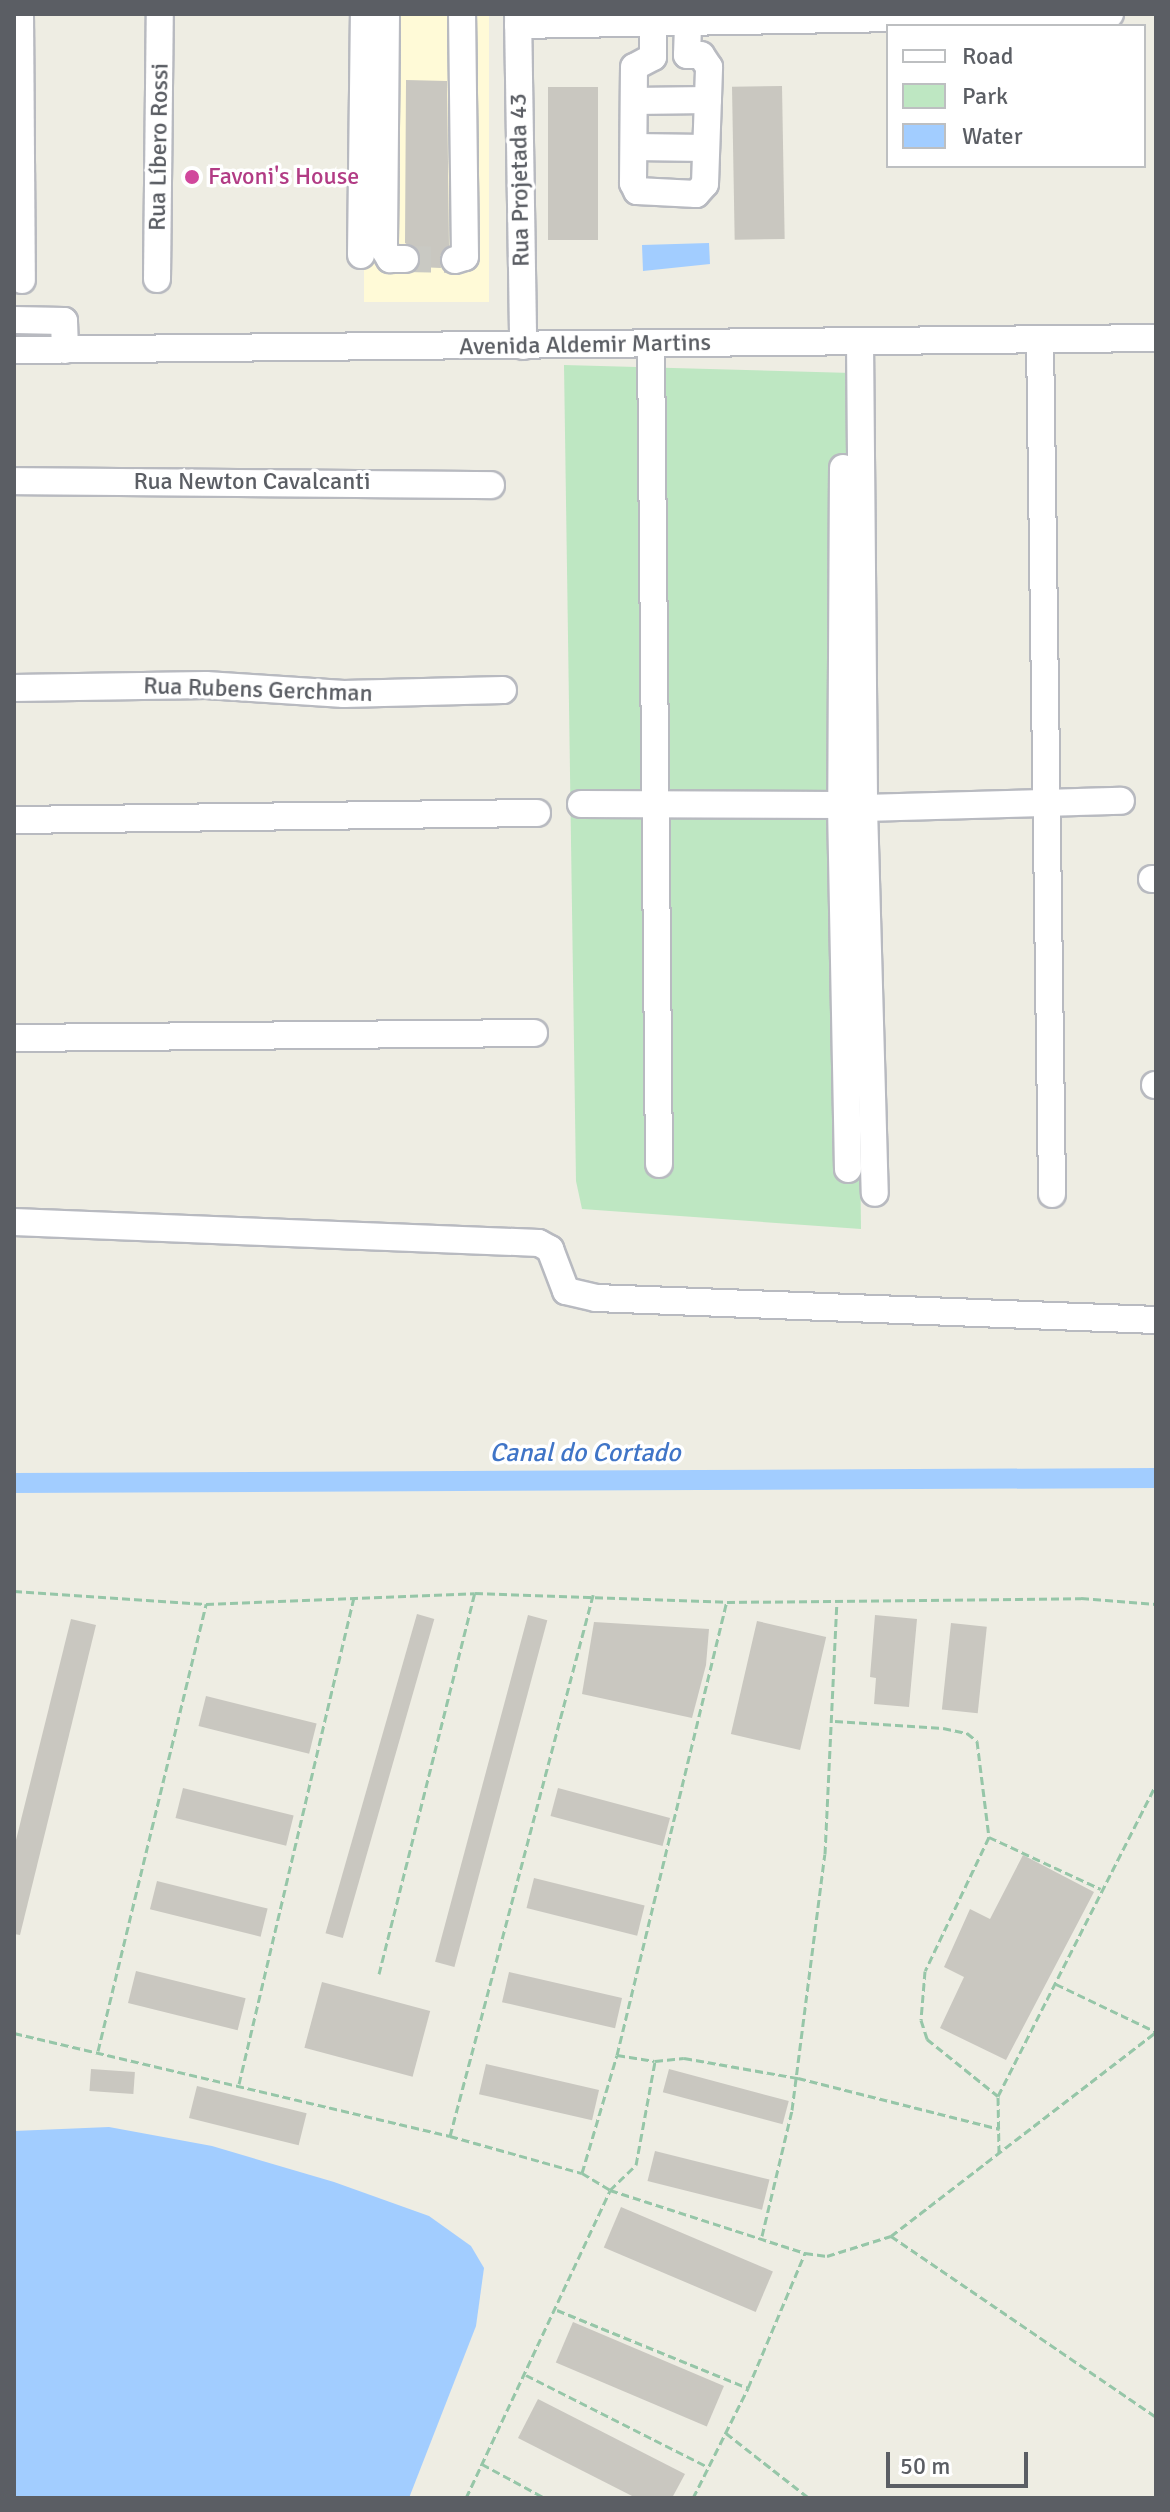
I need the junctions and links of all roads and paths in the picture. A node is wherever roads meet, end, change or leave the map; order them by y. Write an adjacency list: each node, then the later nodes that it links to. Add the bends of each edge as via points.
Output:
1 (20, 14): 20 (street)
2 (160, 14): 19 (street, Rua Líbero Rossi)
3 (364, 14): 16 (street)
4 (386, 14): 17 (street, via 384,249 390,259)
5 (462, 14): 18 (street, via 465,257)
6 (1110, 14): 9 (street)
7 (518, 19): 8 (street); 26 (street, Rua Projetada 43)
8 (653, 22): 9 (street); 11 (street)
9 (688, 22): 10 (street)
10 (687, 55): 11 (street); 12 (street, via 707,60)
11 (653, 57): 13 (street, via 634,67)
12 (708, 100): 13 (street); 15 (street)
13 (634, 101): 14 (street)
14 (634, 147): 15 (street); 15 (street, via 637,191 696,194 705,184)
15 (706, 148)
16 (361, 255)
17 (405, 259)
18 (455, 260)
19 (157, 279)
20 (22, 280)
21 (14, 320): 28 (street, via 64,321)
22 (1156, 338): 23 (street, Avenida Aldemir Martins)
23 (1040, 340): 24 (street, Avenida Aldemir Martins); 36 (street)
24 (860, 341): 25 (street, Avenida Aldemir Martins); 38 (street)
25 (651, 345): 26 (street, Avenida Aldemir Martins); 35 (street)
26 (523, 346): 28 (street, Avenida Aldemir Martins)
27 (14, 350): 28 (street, Avenida Aldemir Martins)
28 (65, 350)
29 (844, 374): 38 (street)
30 (14, 481): 31 (street, Rua Newton Cavalcanti)
31 (491, 485)
32 (14, 688): 33 (street, Rua Rubens Gerchman, via 206,685 344,694)
33 (503, 690)
34 (1121, 801): 36 (street)
35 (654, 803): 37 (street); 38 (street); 43 (street)
36 (1045, 803): 38 (street); 46 (street)
37 (581, 804)
38 (852, 806): 44 (street); 45 (street)
39 (537, 813): 40 (street)
40 (14, 820)
41 (534, 1033): 42 (street)
42 (14, 1038)
43 (659, 1164)
44 (848, 1169)
45 (875, 1193)
46 (1052, 1194)
47 (14, 1222): 48 (street, via 539,1243 550,1249 566,1291 596,1298)
48 (1156, 1320)
49 (14, 1591): 55 (path)
50 (475, 1593): 51 (path); 52 (path); 61 (path)
51 (593, 1594): 53 (path); 72 (path)
52 (354, 1596): 55 (path); 69 (path)
53 (727, 1602): 54 (path); 66 (path)
54 (837, 1603): 56 (path, via 1081,1598); 57 (path)
55 (206, 1604): 65 (path)
56 (1156, 1604)
57 (833, 1721): 59 (path, via 967,1733 977,1741 981,1756); 68 (path, via 825,1854)
58 (1156, 1785): 60 (path)
59 (989, 1837): 60 (path); 70 (path, via 925,1971 920,2001 927,2039)
60 (1101, 1889): 62 (path)
61 (379, 1974)
62 (1056, 1984): 63 (path); 70 (path)
63 (1156, 2032): 73 (path)
64 (14, 2033): 65 (path)
65 (98, 2051): 69 (path)
66 (617, 2055): 67 (path); 74 (path)
67 (655, 2061): 68 (path, via 684,2058); 75 (path, via 644,2144 636,2165)
68 (798, 2078): 71 (path); 76 (path)
69 (239, 2084): 72 (path)
70 (998, 2096): 71 (path)
71 (1000, 2129): 73 (path)
72 (450, 2136): 74 (path)
73 (999, 2153): 77 (path)
74 (582, 2173): 75 (path)
75 (610, 2190): 76 (path); 79 (path)
76 (762, 2236): 78 (path)
77 (891, 2236): 78 (path, via 827,2256); 82 (path)
78 (805, 2253): 81 (path)
79 (557, 2310): 80 (path); 81 (path)
80 (526, 2375): 84 (path); 85 (path)
81 (748, 2388): 83 (path)
82 (1156, 2417)
83 (726, 2433): 85 (path); 89 (path)
84 (482, 2464): 86 (path); 87 (path)
85 (709, 2467): 88 (path)
86 (466, 2498)
87 (545, 2498)
88 (693, 2498)
89 (809, 2498)

